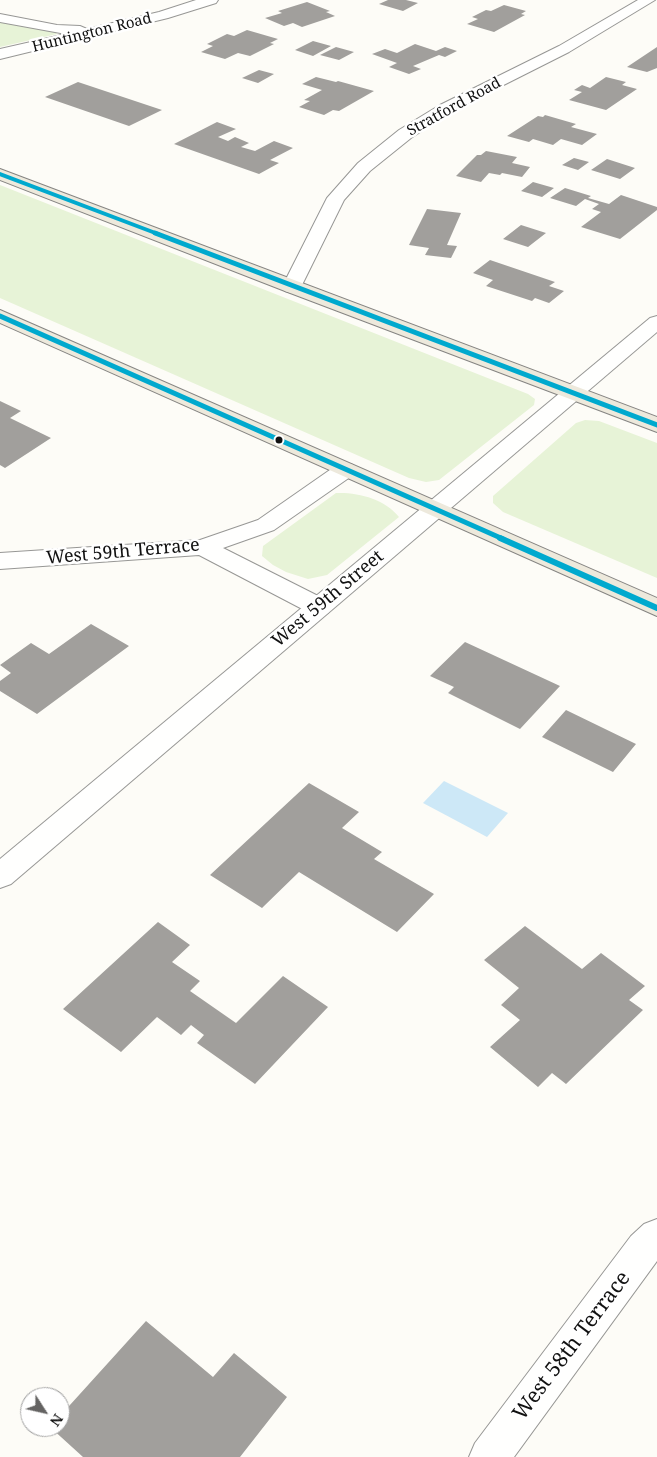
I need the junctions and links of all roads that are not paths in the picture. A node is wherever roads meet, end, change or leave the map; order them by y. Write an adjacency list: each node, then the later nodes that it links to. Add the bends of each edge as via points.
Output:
1 (211, 0): 4 (street, Huntington Road)
2 (648, 0): 7 (street, Stratford Road, via 564,49 446,108 405,134 364,167 336,198)
3 (0, 18): 4 (street)
4 (96, 32): 5 (street, Huntington Road)
5 (0, 54)
6 (0, 174): 7 (main road)
7 (292, 288): 10 (main road)
8 (0, 316): 12 (main road)
9 (657, 322): 10 (street, West 59th Street)
10 (572, 393): 11 (main road); 13 (street, West 59th Street)
11 (657, 425)
12 (345, 470): 13 (main road); 14 (street, West 59th Terrace, via 266,525)
13 (434, 510): 16 (street, West 59th Street); 17 (main road)
14 (203, 547): 15 (street, West 59th Terrace); 16 (street)
15 (0, 562)
16 (319, 606): 18 (street, West 59th Street)
17 (657, 608)
18 (0, 876)
19 (657, 1236): 20 (street, West 58th Terrace, via 638,1256)
20 (488, 1457)

